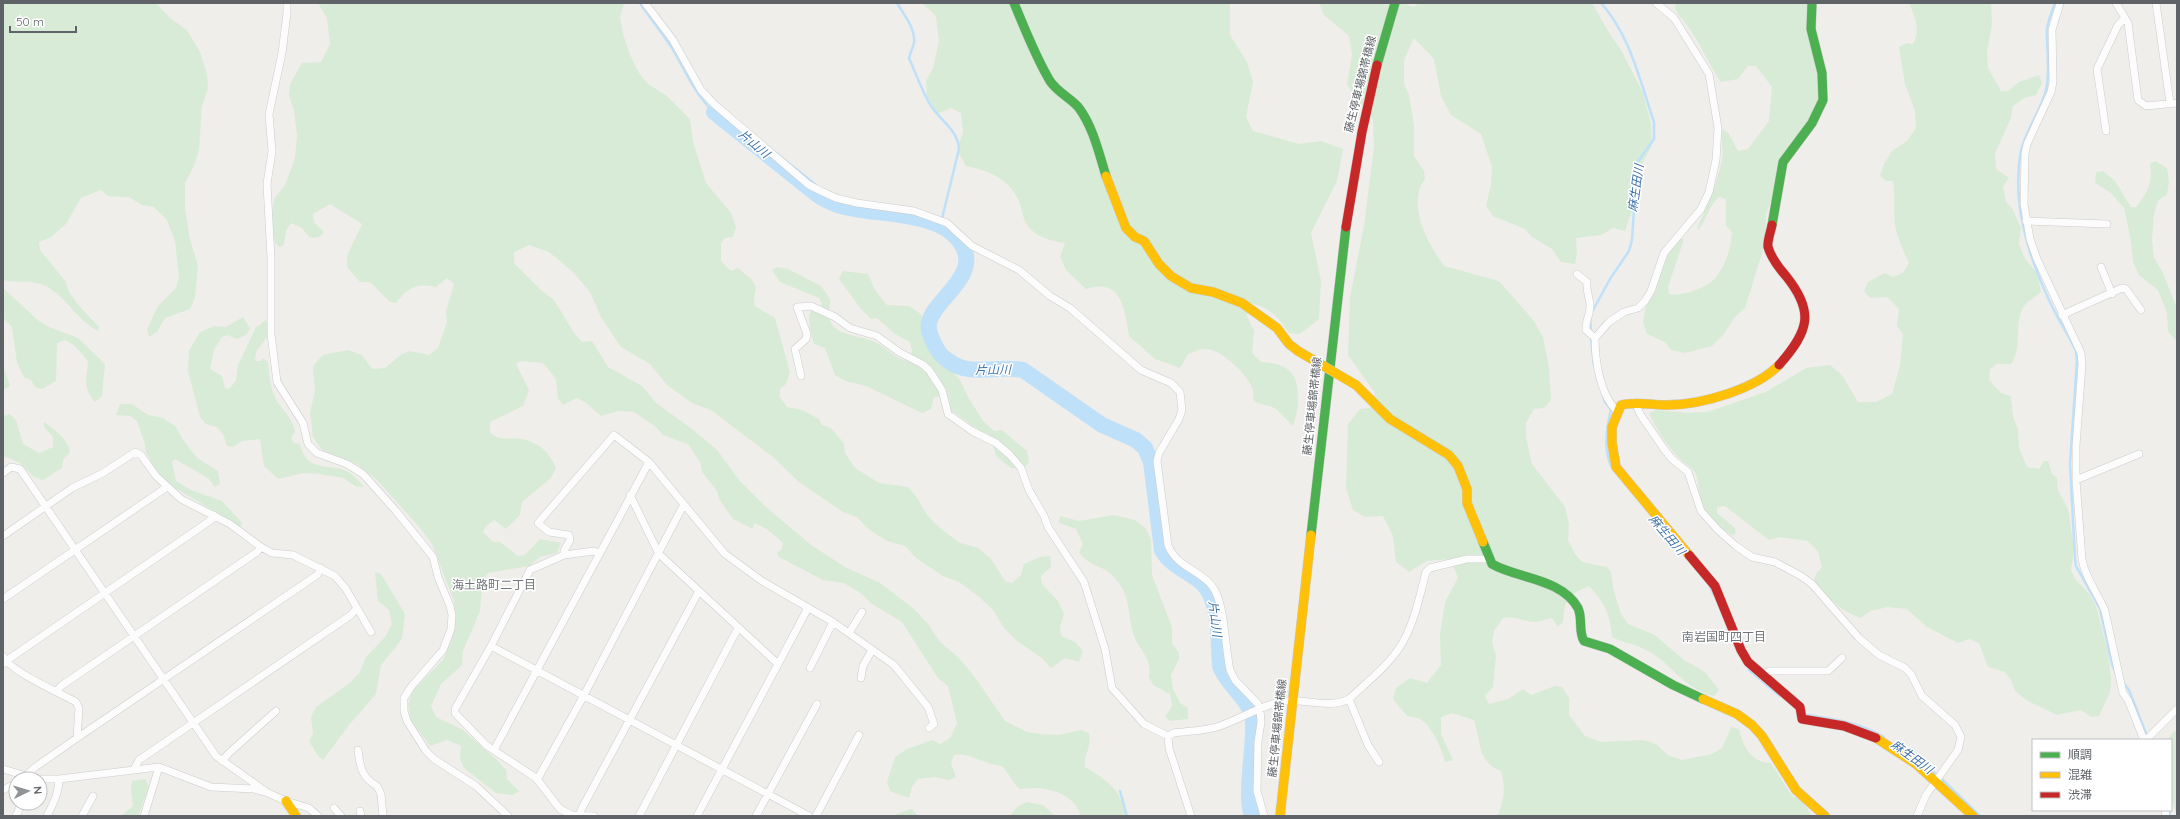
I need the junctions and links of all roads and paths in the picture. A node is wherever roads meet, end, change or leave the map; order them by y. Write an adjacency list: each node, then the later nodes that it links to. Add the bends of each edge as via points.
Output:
1 (286, 3): 104 (street, via 282,53 269,114 272,151 267,184 271,258 271,334 277,382 303,423 308,444 317,453 347,464 363,474 434,557 438,577 450,606 451,629 443,650 404,698 404,711 426,751 476,786)
2 (645, 3): 69 (street, via 673,40 701,90 809,185 836,198 914,211 947,223 972,246 1019,270 1050,296 1070,308 1141,370 1171,383 1180,392 1182,400 1179,419 1167,435 1158,461 1168,545 1172,555 1212,585 1219,596 1230,670 1235,680 1258,704)
3 (1014, 3): 39 (street, bridge, via 1034,51 1051,82 1078,107 1090,128 1126,228 1135,237 1144,241 1159,264 1171,276 1191,288 1213,292 1242,303 1277,328 1298,351 1356,385 1390,420 1449,454 1458,466 1467,489 1467,503)
4 (1395, 3): 65 (street, 藤生停車場錦帯橋線, via 1371,83 1353,173 1339,271)
5 (1656, 3): 20 (street, via 1674,18 1709,74 1718,128 1716,160 1709,192 1701,209 1662,256 1645,301 1638,308 1624,312 1609,322)
6 (1812, 3): 22 (street, via 1812,36 1824,80 1821,107 1814,122 1783,162 1768,246 1802,298 1806,322 1800,336 1788,355 1770,374 1708,401 1676,405)
7 (2060, 3): 13 (street, via 2052,30 2051,92 2027,144 2025,154)
8 (2116, 3): 10 (street)
9 (2156, 3): 11 (street)
10 (2125, 18): 11 (street, via 2128,23 2138,100 2146,106); 12 (street, via 2118,25 2097,69)
11 (2173, 103)
12 (2106, 131)
13 (2026, 221): 14 (street); 19 (street, via 2037,259)
14 (2107, 224)
15 (2101, 268): 17 (street)
16 (1577, 274): 20 (street, via 1586,282 1590,305 1585,323 1586,330)
17 (2112, 294): 18 (street, via 2126,289); 19 (street)
18 (2141, 310)
19 (2062, 315): 27 (street, via 2081,353)
20 (1595, 338): 23 (street, via 1597,367 1607,396)
21 (801, 376): 74 (street, via 795,349 806,339 807,334 797,306 805,305 835,318 850,328 877,336 929,370 942,390 948,414 972,431 996,443 1021,468 1048,528 1084,582 1105,649 1112,688 1144,724)
22 (1636, 404): 23 (street, via 1621,405); 90 (street, via 1664,449 1688,472 1701,511 1718,530 1752,557 1774,562 1812,584 1859,638 1879,654 1905,668 1911,674 1922,696 1955,725 1961,736 1961,743)
23 (1617, 411): 59 (street, via 1612,437 1616,467 1715,586 1741,650 1748,662)
24 (2139, 454): 27 (street)
25 (649, 462): 29 (street); 31 (street); 38 (street, via 614,435 538,523 549,532 569,535 570,540)
26 (3, 473): 30 (street, via 11,468 20,469)
27 (2076, 480): 76 (street, via 2083,568 2103,605 2123,693)
28 (167, 486): 30 (street, via 149,468 141,455 135,452 103,474 72,488); 32 (street, via 181,499); 35 (street)
29 (630, 495): 36 (street); 37 (street)
30 (46, 506): 33 (street); 35 (street)
31 (683, 506): 37 (street); 44 (street, via 725,554 762,581)
32 (214, 515): 34 (street); 42 (street)
33 (3, 536)
34 (261, 547): 40 (street, via 282,555 294,555); 51 (street)
35 (76, 550): 42 (street); 43 (street)
36 (599, 553): 38 (street, via 594,551); 58 (street)
37 (659, 554): 41 (street); 63 (street)
38 (564, 555): 52 (street, via 530,570)
39 (1489, 559): 64 (street, via 1467,559 1430,568 1426,572 1404,642); 114 (street, via 1497,567 1533,578 1570,599 1579,610 1579,630 1584,641 1610,649 1680,688 1737,714 1752,725 1762,736 1796,790)
40 (321, 568): 45 (street, via 335,576 346,589); 61 (street, via 317,575)
41 (698, 591): 48 (street); 70 (street)
42 (105, 593): 51 (street); 55 (street)
43 (3, 599)
44 (808, 608): 47 (street); 56 (street)
45 (356, 609): 49 (street); 71 (street, via 351,615)
46 (862, 612): 50 (street)
47 (833, 622): 50 (street); 57 (street)
48 (738, 628): 56 (street); 78 (street)
49 (371, 632)
50 (849, 633): 53 (street)
51 (134, 636): 61 (street); 62 (street)
52 (491, 646): 58 (street); 80 (street, via 455,713)
53 (872, 650): 60 (street, via 863,666); 72 (street, via 894,665 928,707 934,724)
54 (1842, 658): 59 (street, via 1828,671 1770,671)
55 (4, 660): 62 (street, via 15,669)
56 (778, 664): 85 (street)
57 (810, 668)
58 (537, 672): 63 (street); 80 (street)
59 (1762, 674): 90 (street, via 1800,706 1802,719 1868,734 1911,760)
60 (861, 678)
61 (164, 679): 71 (street); 75 (street)
62 (57, 691): 75 (street, via 76,702 79,708)
63 (583, 697): 70 (street); 89 (street)
64 (1349, 699): 65 (street, via 1340,704); 82 (street, via 1368,745)
65 (1292, 701): 69 (street, via 1276,702); 113 (street, 藤生停車場錦帯橋線)
66 (816, 704): 92 (street)
67 (2177, 709): 77 (street)
68 (276, 711): 81 (street)
69 (1257, 711): 74 (street, via 1218,727); 112 (street, via 1261,722 1257,791)
70 (629, 721): 78 (street); 96 (street)
71 (193, 722): 81 (street); 84 (street, via 139,760)
72 (929, 728)
73 (859, 735): 110 (street)
74 (1168, 736): 111 (street, via 1169,748)
75 (77, 738): 86 (street)
76 (2145, 739)
77 (2146, 739)
78 (676, 745): 85 (street); 106 (street)
79 (358, 750): 103 (street, via 362,772 368,781 377,786 381,794)
80 (494, 750): 89 (street)
81 (222, 761): 91 (street)
82 (1379, 762)
83 (159, 767): 84 (street); 91 (street, via 211,787); 99 (street)
84 (134, 769): 88 (street)
85 (722, 770): 92 (street); 107 (street)
86 (31, 771)
87 (48, 779): 88 (street)
88 (59, 779): 97 (street, via 59,788)
89 (537, 780): 96 (street, via 560,809 572,815)
90 (1937, 782): 115 (street, via 1926,795); 116 (street)
91 (268, 793): 94 (street)
92 (768, 794): 108 (street); 109 (street)
93 (93, 796): 98 (street)
94 (286, 801): 100 (street); 101 (street, via 309,808)
95 (334, 808): 102 (street)
96 (580, 815): 105 (street)
97 (47, 816)
98 (82, 816)
99 (144, 816)
100 (296, 816)
101 (318, 816)
102 (341, 816)
103 (383, 816)
104 (508, 816)
105 (594, 816)
106 (638, 816)
107 (697, 816)
108 (756, 816)
109 (809, 816)
110 (816, 816)
111 (1191, 816)
112 (1264, 816)
113 (1280, 816)
114 (1825, 816)
115 (1917, 816)
116 (1973, 816)

